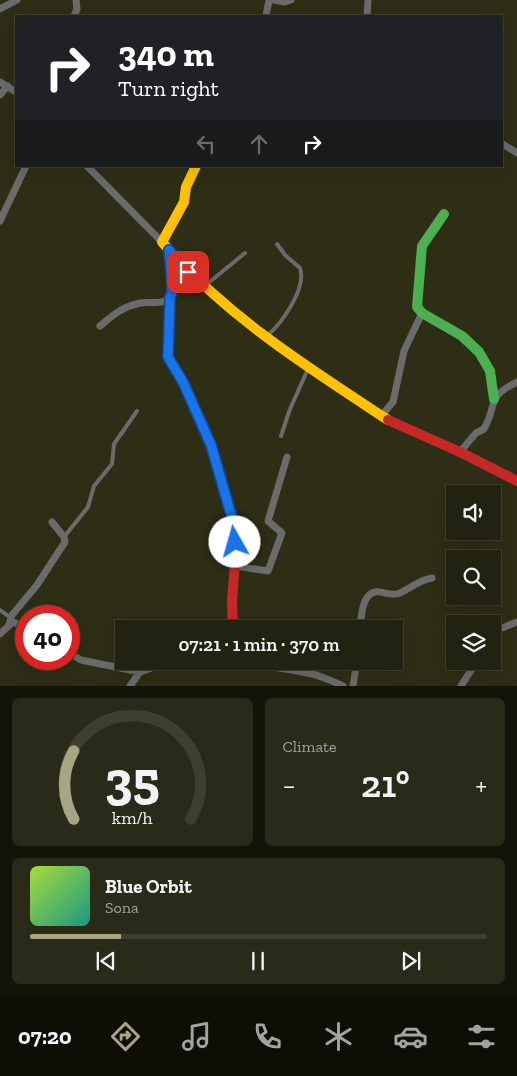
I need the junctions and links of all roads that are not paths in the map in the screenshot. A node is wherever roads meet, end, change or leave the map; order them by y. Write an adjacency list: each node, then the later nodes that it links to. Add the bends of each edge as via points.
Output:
1 (17, 0): 7 (street)
2 (76, 0): 8 (street)
3 (270, 0): 9 (street)
4 (274, 0): 5 (street)
5 (291, 0)
6 (368, 0): 10 (street)
7 (0, 9)
8 (74, 15)
9 (266, 15)
10 (367, 15)
11 (0, 82): 12 (street)
12 (8, 86): 13 (street); 14 (street)
13 (15, 91)
14 (0, 95)
15 (503, 145): 16 (street)
16 (517, 153)
17 (26, 167): 21 (street)
18 (88, 167): 22 (street)
19 (196, 167): 22 (street, via 186,187 184,202)
20 (444, 214): 28 (street, via 420,254 416,299)
21 (0, 221)
22 (162, 242): 24 (street)
23 (277, 244): 30 (lane, via 300,268 301,283 285,315)
24 (169, 250): 26 (street); 27 (street)
25 (245, 253): 26 (lane)
26 (204, 286): 30 (street)
27 (170, 297): 29 (street, via 160,303 141,303 118,311); 42 (street, via 168,357 183,382 211,445 232,518)
28 (422, 313): 33 (street, via 476,349 490,371); 35 (street, via 404,351 393,402)
29 (100, 326)
30 (265, 338): 31 (street)
31 (309, 367): 35 (street); 36 (lane)
32 (517, 382): 33 (street, via 501,390)
33 (494, 399): 37 (street, via 484,429 476,433)
34 (137, 411): 41 (lane, via 114,444 112,464 94,486 88,507)
35 (382, 415): 37 (street, via 392,423)
36 (281, 436)
37 (460, 452): 39 (street)
38 (287, 457): 42 (street, via 268,521 282,533 268,571)
39 (517, 481)
40 (52, 522): 41 (street)
41 (64, 537): 47 (street, via 65,542 55,559)
42 (235, 566): 45 (street)
43 (432, 578): 46 (street, via 398,594 371,593 364,604)
44 (0, 610): 47 (lane)
45 (233, 620)
46 (361, 620)
47 (10, 621): 49 (street); 51 (street)
48 (517, 622): 50 (street)
49 (15, 623)
50 (501, 628)
51 (0, 634)
52 (80, 659): 57 (street)
53 (146, 670): 57 (street)
54 (287, 670): 59 (street, via 320,676)
55 (356, 670): 60 (street)
56 (471, 670): 61 (street)
57 (140, 672): 58 (street)
58 (130, 686)
59 (343, 686)
60 (353, 686)
61 (461, 686)

